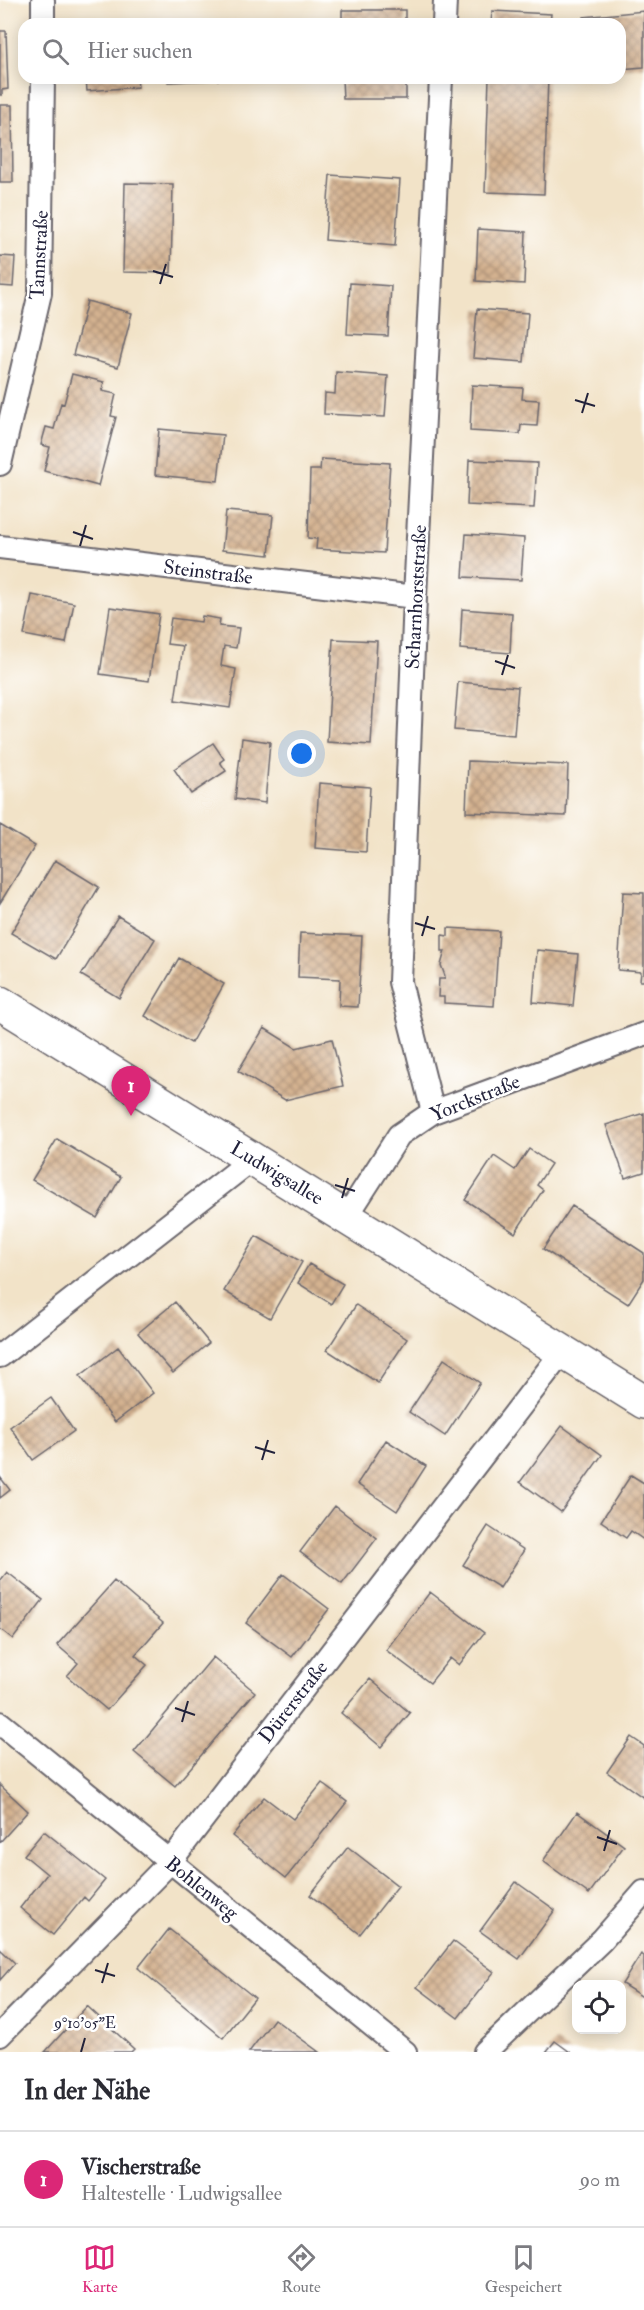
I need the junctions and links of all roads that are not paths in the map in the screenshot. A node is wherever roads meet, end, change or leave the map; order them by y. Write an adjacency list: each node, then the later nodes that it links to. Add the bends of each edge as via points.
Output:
1 (44, 0): 3 (street)
2 (445, 0): 4 (street)
3 (43, 18)
4 (444, 18)
5 (43, 84): 7 (street, Tannstraße, via 40,293)
6 (441, 84): 9 (street, Scharnhorststraße)
7 (0, 464)
8 (0, 547): 9 (street, Steinstraße)
9 (415, 597): 12 (street, Scharnhorststraße, via 400,982)
10 (0, 1003): 13 (street, Ludwigsallee)
11 (644, 1034): 12 (street, Yorckstraße)
12 (433, 1112): 14 (street, Yorckstraße, via 399,1135)
13 (254, 1158): 14 (street, Ludwigsallee); 16 (street)
14 (348, 1216): 15 (street, Ludwigsallee)
15 (563, 1351): 17 (street, Ludwigsallee); 19 (street, Dürerstraße)
16 (0, 1356)
17 (644, 1402)
18 (0, 1723): 19 (street, Bohlenweg)
19 (170, 1863): 21 (street, Dürerstraße); 22 (street, Bohlenweg)
20 (644, 1892): 23 (street, via 602,1940)
21 (0, 2035)
22 (405, 2052)
23 (485, 2052)

